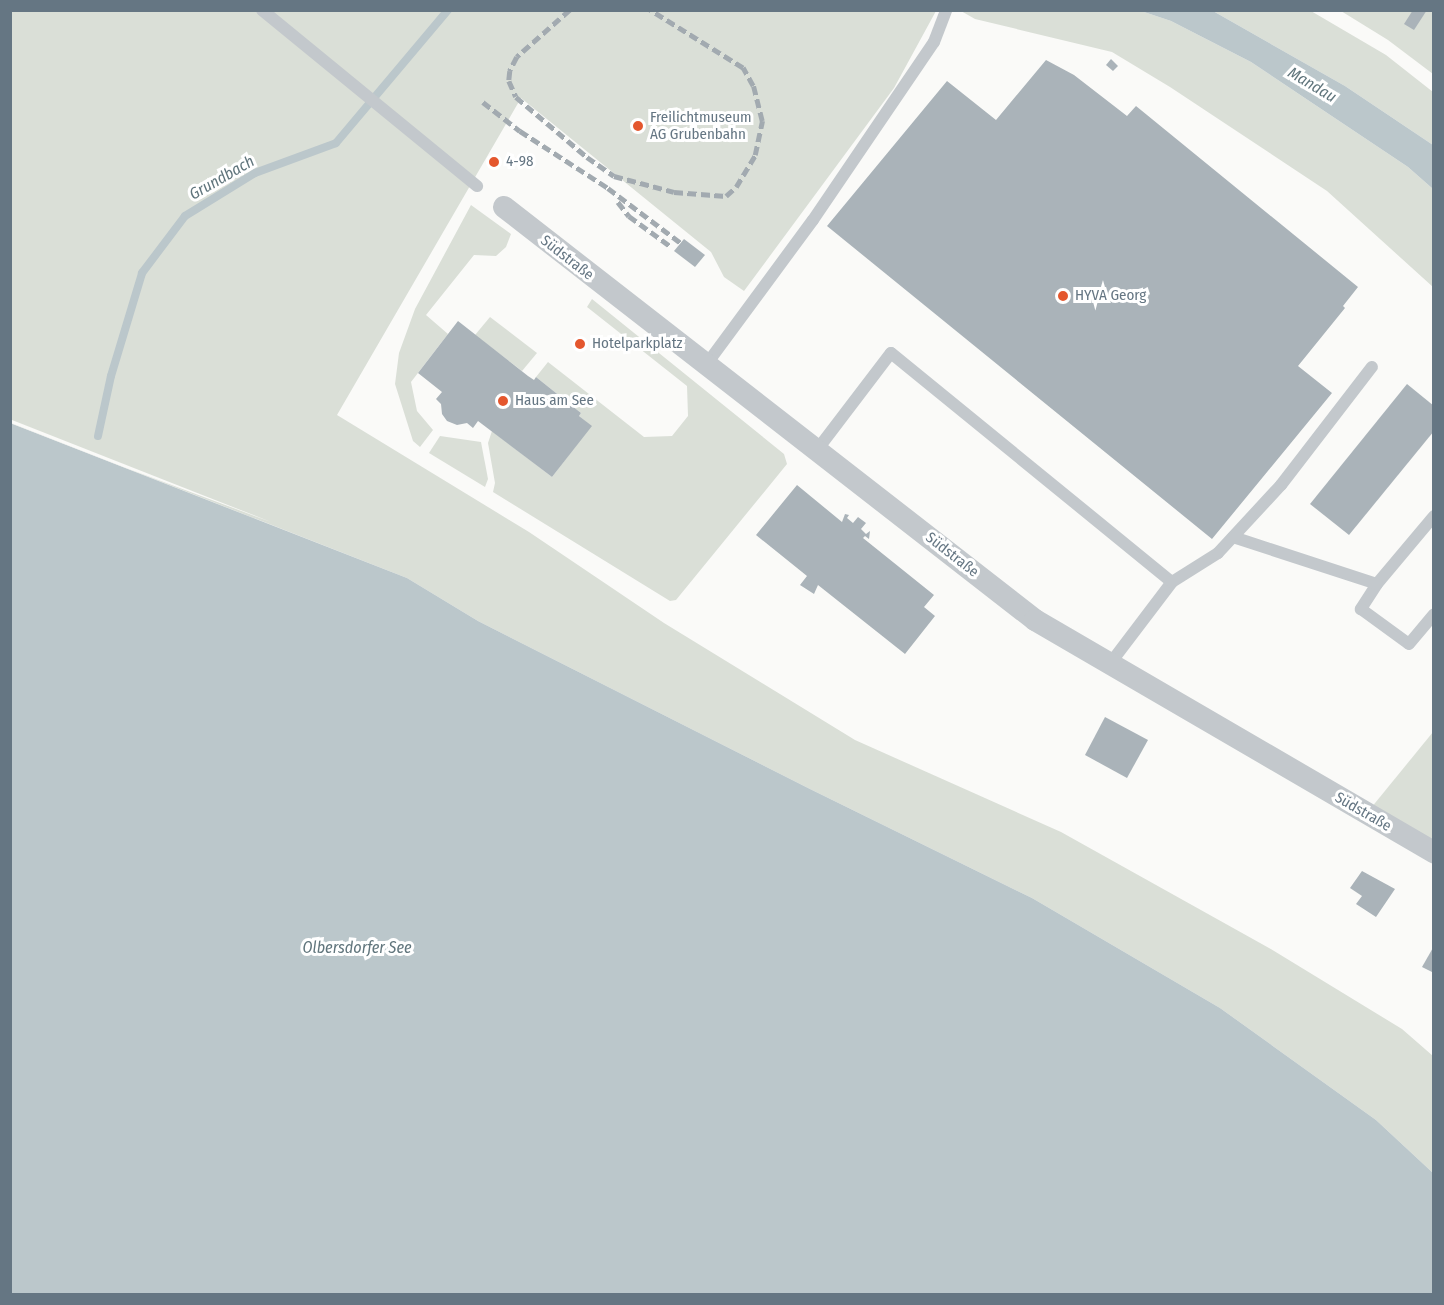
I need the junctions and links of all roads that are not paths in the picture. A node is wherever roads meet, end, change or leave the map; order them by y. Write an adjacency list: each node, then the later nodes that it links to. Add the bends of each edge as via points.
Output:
1 (262, 10): 3 (lane)
2 (946, 10): 5 (lane, via 934,42 813,220)
3 (477, 186)
4 (504, 207): 5 (street, Südstraße)
5 (706, 365): 7 (street, Südstraße)
6 (1372, 367): 9 (lane, via 1281,485)
7 (817, 450): 10 (lane, via 891,353); 13 (street, Südstraße, via 1035,620)
8 (1434, 516): 11 (lane)
9 (1233, 537): 10 (lane, via 1218,553); 11 (lane)
10 (1172, 582): 13 (lane)
11 (1377, 584): 12 (lane, via 1361,609 1410,644)
12 (1434, 614)
13 (1109, 665): 14 (street, Südstraße)
14 (1434, 852)

